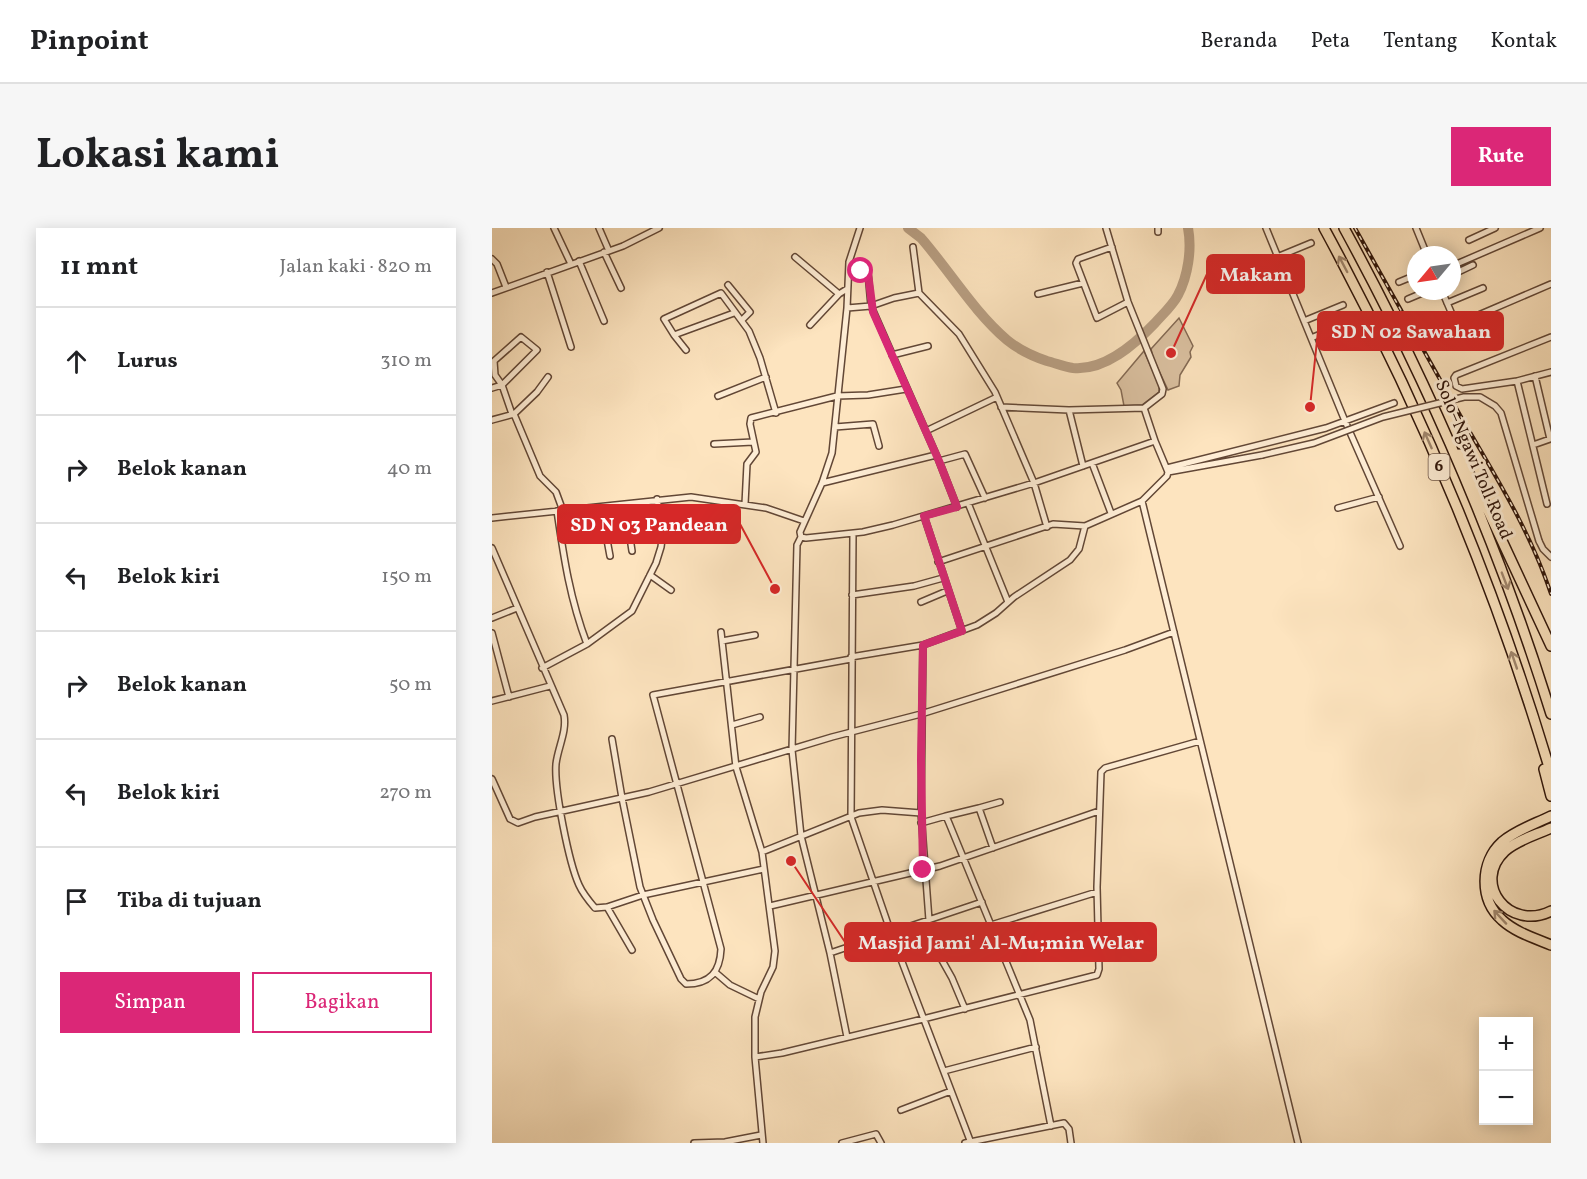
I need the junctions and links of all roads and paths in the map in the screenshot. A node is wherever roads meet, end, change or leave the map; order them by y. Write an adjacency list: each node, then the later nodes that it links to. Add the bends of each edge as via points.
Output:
1 (554, 228): 25 (street)
2 (599, 228): 19 (street)
3 (642, 228): 13 (street)
4 (659, 228): 13 (street)
5 (860, 228): 27 (street)
6 (1106, 228): 18 (street)
7 (1266, 228): 21 (street)
8 (1324, 228): 152 (highway, Solo–Ngawi Toll Road / 6, one-way to 8, via 1476,555 1429,442 1384,343)
9 (1344, 228): 84 (highway, Solo–Ngawi Toll Road / 6)
10 (1416, 228): 16 (street)
11 (1495, 228): 14 (street)
12 (1540, 228): 24 (street)
13 (645, 236): 19 (street)
14 (1469, 240)
15 (1311, 243): 21 (street)
16 (1423, 246)
17 (913, 247): 40 (street)
18 (1112, 247): 32 (street, via 1077,260); 44 (street)
19 (606, 251): 23 (street); 36 (street)
20 (795, 256): 41 (street)
21 (1278, 257): 53 (street)
22 (492, 259): 35 (street)
23 (579, 261): 25 (street); 52 (street)
24 (1461, 262)
25 (571, 264): 29 (street)
26 (1473, 266): 28 (street)
27 (849, 271): 38 (street); 47 (street, via 868,273)
28 (1461, 271)
29 (547, 272): 35 (street); 61 (street)
30 (1407, 279): 31 (street)
31 (1399, 282)
32 (1083, 283): 42 (street); 44 (street, via 1096,318)
33 (1551, 284): 59 (street)
34 (728, 285): 51 (street, via 750,312)
35 (506, 287): 39 (street)
36 (621, 288)
37 (1483, 288): 45 (street)
38 (847, 289): 41 (street); 48 (street)
39 (492, 293)
40 (919, 293): 47 (street); 74 (street, via 959,334)
41 (839, 294): 55 (street)
42 (1038, 294)
43 (1446, 300): 45 (street)
44 (1128, 302): 77 (street, via 1164,391)
45 (1447, 303): 49 (street)
46 (1343, 305): 53 (street)
47 (871, 306): 48 (street); 63 (street)
48 (847, 308): 73 (street)
49 (1451, 312)
50 (734, 313): 51 (street); 56 (street); 56 (street, via 720,293 664,317)
51 (742, 320): 67 (street)
52 (604, 321)
53 (1304, 321): 58 (street)
54 (1347, 323): 58 (street)
55 (810, 325)
56 (674, 335): 62 (street)
57 (1551, 336): 68 (street, via 1454,378 1456,386 1462,389)
58 (1311, 338): 82 (street)
59 (1425, 338)
60 (928, 346): 63 (street)
61 (571, 347)
62 (686, 350)
63 (892, 355): 71 (street)
64 (1551, 371): 65 (street)
65 (1535, 376): 68 (street); 89 (street, via 1549,440)
66 (548, 377): 80 (street)
67 (766, 377): 72 (street); 79 (street)
68 (1517, 381): 89 (street)
69 (502, 385): 69 (street, via 495,375 494,361 521,337 537,350); 70 (street); 80 (street)
70 (492, 388)
71 (906, 389): 73 (street); 85 (street)
72 (718, 396)
73 (837, 396): 79 (street); 83 (street)
74 (997, 397): 76 (street); 85 (street)
75 (1394, 403): 82 (street)
76 (1001, 407): 78 (street); 97 (street)
77 (1144, 408): 78 (street); 86 (street)
78 (1069, 410): 94 (street)
79 (776, 413): 87 (street, via 751,418)
80 (513, 414): 81 (street); 109 (street, via 540,476 556,492)
81 (492, 420)
82 (1345, 421): 95 (street); 98 (street)
83 (835, 427): 90 (street, via 873,424); 96 (street)
84 (1443, 429): 142 (highway, via 1466,466); 151 (highway, Solo–Ngawi Toll Road / 6, one-way to 151, via 1506,582)
85 (926, 431): 91 (street)
86 (1155, 441): 93 (street); 95 (street)
87 (753, 442): 88 (street); 104 (street, via 756,452 747,464)
88 (714, 444)
89 (1533, 445): 105 (street)
90 (879, 446)
91 (936, 455): 92 (street); 96 (street)
92 (939, 461): 99 (street, via 965,454); 107 (street)
93 (1092, 463): 94 (street); 110 (street)
94 (1083, 466): 97 (street)
95 (1168, 470): 101 (street, via 1167,476); 123 (street, bridge, via 1314,443 1383,417 1464,396 1480,397 1501,413 1539,541)
96 (822, 483): 113 (street)
97 (1034, 483): 99 (street); 114 (street)
98 (1379, 497): 108 (street); 118 (street)
99 (985, 498): 102 (street)
100 (657, 499): 103 (street); 104 (street, via 691,497); 125 (street, via 663,531)
101 (1142, 501): 110 (street); 136 (street)
102 (968, 503): 107 (street); 120 (street)
103 (625, 504): 106 (street); 121 (street)
104 (745, 504): 113 (street)
105 (1547, 504)
106 (601, 507): 109 (street); 122 (street)
107 (957, 507): 111 (street)
108 (1338, 508)
109 (560, 511): 112 (street); 140 (street, via 567,581)
110 (1111, 513): 115 (street)
111 (924, 516): 116 (street); 124 (street)
112 (492, 518)
113 (804, 521): 117 (street)
114 (1047, 526): 115 (street); 120 (street)
115 (1085, 526): 131 (street, via 1079,549 1070,561)
116 (853, 534): 117 (street); 129 (street)
117 (801, 537): 145 (street, via 796,556)
118 (1400, 546)
119 (492, 548): 132 (street)
120 (985, 548): 124 (street); 131 (street)
121 (632, 551)
122 (610, 556)
123 (1551, 556)
124 (938, 562): 126 (street)
125 (650, 575): 127 (street); 140 (street, via 632,611)
126 (943, 578): 128 (street); 129 (street)
127 (671, 590)
128 (947, 591): 130 (street); 134 (street)
129 (852, 595): 143 (street)
130 (921, 602)
131 (1008, 602): 134 (street, via 989,618)
132 (517, 608): 133 (street); 144 (street)
133 (492, 618)
134 (962, 631): 141 (street)
135 (721, 632): 139 (street)
136 (1174, 632): 150 (street); 157 (street)
137 (492, 633): 148 (street)
138 (755, 635): 139 (street)
139 (722, 641): 146 (street)
140 (587, 644): 144 (street)
141 (923, 645): 143 (street); 150 (street)
142 (1551, 646)
143 (851, 658): 145 (street); 155 (street)
144 (542, 668): 147 (street)
145 (793, 670): 146 (street); 158 (street)
146 (727, 682): 154 (street); 162 (street, via 653,694)
147 (550, 686): 148 (street); 167 (street, via 565,724 556,766)
148 (509, 697): 149 (street)
149 (492, 701)
150 (921, 714): 155 (street); 169 (street)
151 (1551, 714)
152 (1534, 716): 160 (highway, Solo–Ngawi Toll Road / 6); 163 (highway)
153 (760, 717): 154 (street)
154 (732, 725): 159 (street)
155 (851, 732): 158 (street); 172 (street)
156 (612, 739): 164 (street)
157 (1200, 741): 168 (street, via 1103,769); 218 (street)
158 (792, 750): 159 (street); 175 (street)
159 (736, 767): 162 (street); 177 (street)
160 (1551, 774)
161 (492, 779): 167 (street, via 515,823)
162 (675, 784): 164 (street); 181 (street)
163 (1551, 796)
164 (622, 798): 167 (street); 184 (street)
165 (1000, 802): 166 (street)
166 (979, 808): 170 (street); 176 (street)
167 (561, 811): 188 (street, via 579,886 596,909)
168 (1099, 811): 176 (street); 183 (street)
169 (921, 813): 172 (street, via 882,810); 173 (street)
170 (946, 816): 173 (street); 178 (street)
171 (1551, 816): 194 (highway, one-way to 171, via 1517,930 1493,909 1486,892 1485,871 1494,851 1506,839)
172 (851, 817): 175 (street); 182 (street)
173 (921, 823): 180 (street)
174 (1551, 828): 189 (highway, via 1504,852 1495,866 1493,885 1500,903 1514,914 1538,917)
175 (801, 836): 177 (street); 185 (street)
176 (993, 848): 178 (street)
177 (762, 852): 179 (street)
178 (964, 858): 180 (street); 186 (street)
179 (764, 869): 181 (street); 187 (street)
180 (923, 870): 182 (street); 190 (street)
181 (703, 882): 184 (street); 198 (street, via 721,948)
182 (874, 883): 185 (street); 192 (street)
183 (1098, 892): 191 (street); 199 (street, via 1098,974)
184 (643, 896): 188 (street); 198 (street, via 683,982 694,984)
185 (815, 896): 187 (street); 197 (street)
186 (982, 902): 190 (street); 191 (street)
187 (770, 906): 200 (street, via 775,955)
188 (607, 907): 195 (street)
189 (1551, 911)
190 (929, 920): 192 (street); 201 (street, via 934,946)
191 (991, 925): 196 (street)
192 (891, 933): 197 (street); 202 (street)
193 (1032, 944): 196 (street)
194 (1551, 945)
195 (632, 950)
196 (1002, 952): 199 (street)
197 (830, 953): 203 (street)
198 (716, 973): 200 (street, via 730,985)
199 (1021, 996): 201 (street); 204 (street)
200 (759, 999): 205 (street)
201 (965, 1009): 202 (street)
202 (923, 1019): 203 (street); 206 (street)
203 (847, 1037): 205 (street)
204 (1036, 1047): 206 (street); 209 (street)
205 (755, 1057): 210 (street)
206 (944, 1071): 207 (street)
207 (951, 1091): 208 (street); 212 (street)
208 (901, 1110)
209 (1051, 1126): 212 (street); 217 (street, via 1067,1125)
210 (761, 1135): 211 (street); 214 (street)
211 (725, 1142): 213 (street)
212 (969, 1142)
213 (694, 1143)
214 (763, 1143)
215 (842, 1143): 216 (street, via 876,1134)
216 (881, 1143)
217 (1071, 1143)
218 (1298, 1143)

